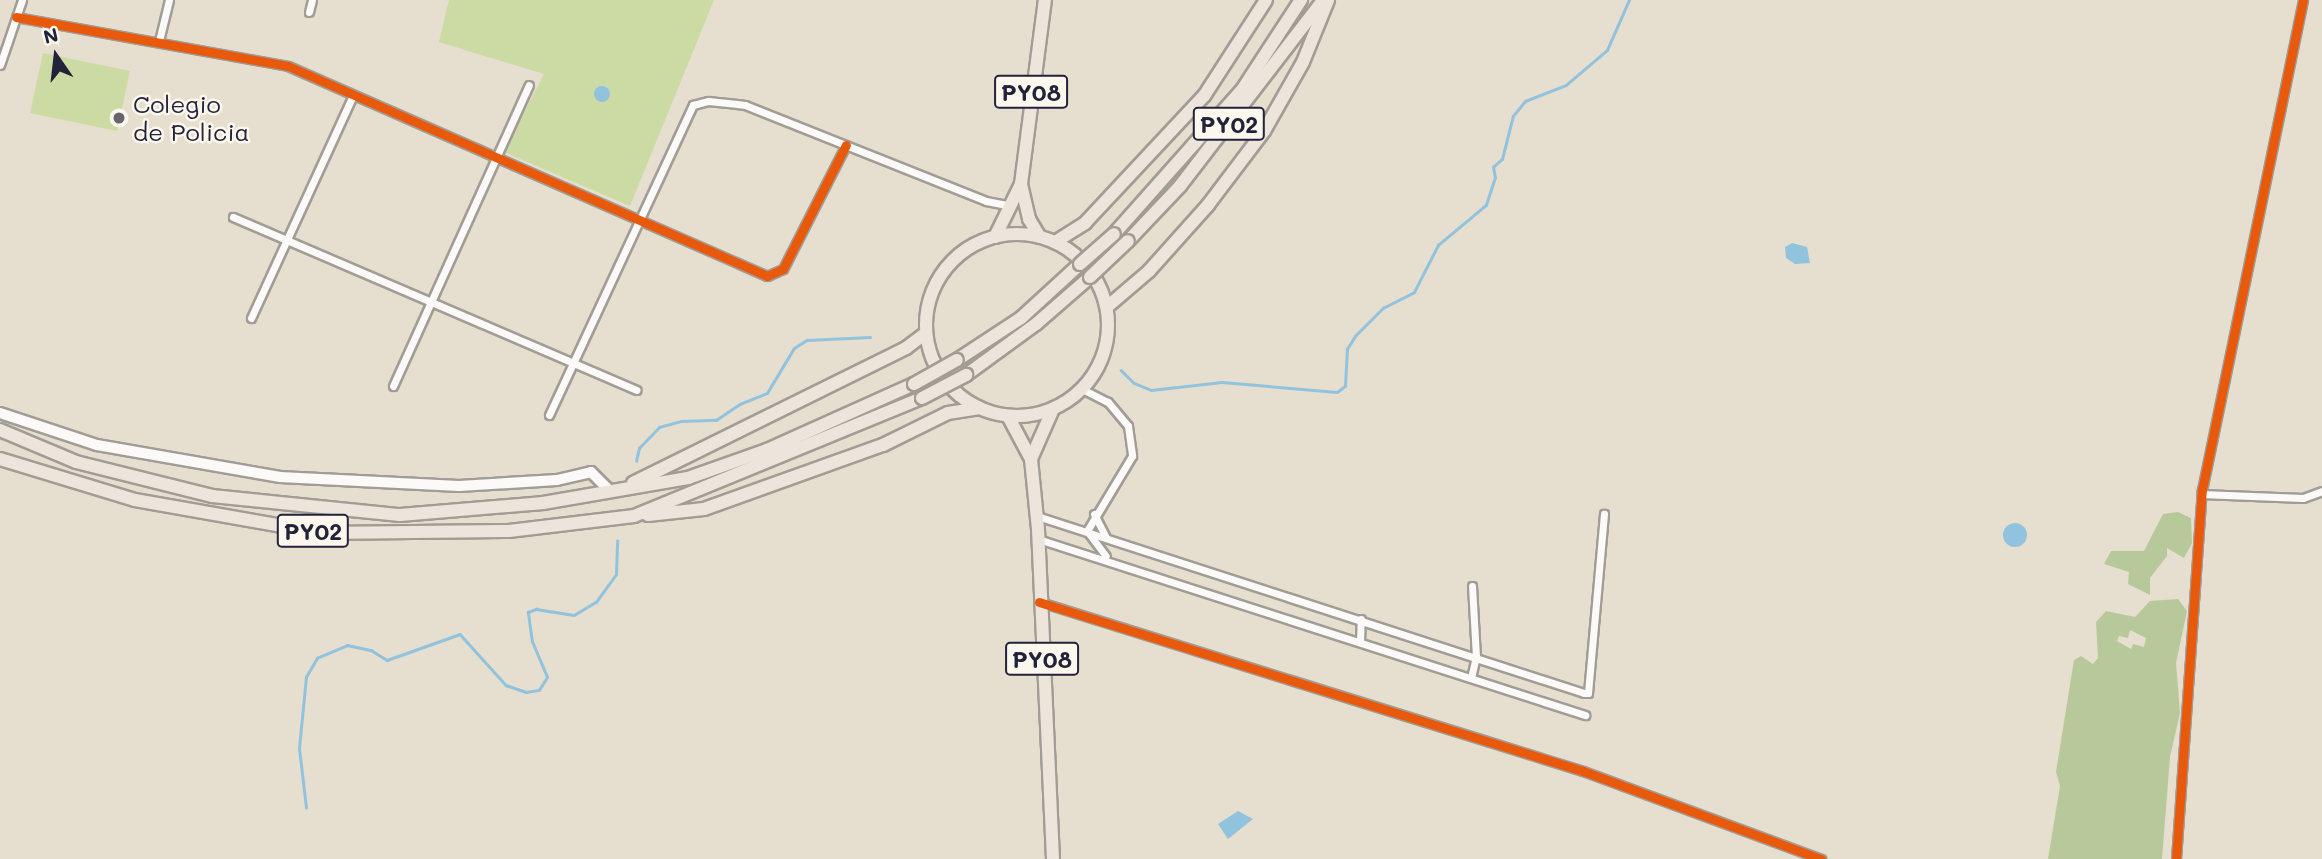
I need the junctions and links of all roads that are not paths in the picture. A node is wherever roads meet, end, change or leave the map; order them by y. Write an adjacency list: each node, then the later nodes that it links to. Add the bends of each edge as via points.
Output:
1 (22, 0): 10 (street)
2 (169, 0): 11 (street)
3 (312, 0): 9 (street)
4 (1045, 0): 17 (highway, PY08)
5 (1266, 0): 24 (highway, via 1204,96 1085,223)
6 (1301, 0): 41 (highway, PY02, bridge, via 1242,90 1114,234 1021,318 914,384 767,450 688,478)
7 (1326, 0): 26 (highway, via 1303,62 1264,131 1157,261); 46 (highway, PY02, bridge, via 1180,186 1128,242 1036,324 965,375 922,398)
8 (2304, 0): 43 (street)
9 (309, 12)
10 (16, 17): 11 (street); 12 (street)
11 (159, 41): 14 (street, via 288,66)
12 (0, 65)
13 (529, 85): 16 (street)
14 (353, 95): 16 (street); 23 (street)
15 (846, 145): 18 (street, via 986,201); 20 (street, via 745,106 708,101 694,105); 20 (street, via 776,275 767,276)
16 (496, 158): 20 (street); 25 (street)
17 (1021, 184): 18 (highway); 22 (highway, via 1029,219)
18 (1012, 206): 21 (highway)
19 (233, 217): 23 (street)
20 (640, 220): 29 (street)
21 (995, 237): 22 (highway); 28 (highway, via 966,250 943,272 929,300)
22 (1040, 237): 24 (highway)
23 (288, 240): 25 (street); 27 (street)
24 (1055, 242): 26 (highway, via 1088,269)
25 (431, 301): 29 (street); 30 (street)
26 (1107, 307): 31 (highway, via 1107,343)
27 (251, 318)
28 (926, 332): 33 (highway, via 942,378); 41 (highway, via 906,348)
29 (574, 362): 32 (street); 36 (street)
30 (393, 386)
31 (1082, 389): 34 (highway); 44 (street, via 1108,402 1128,426 1132,456)
32 (637, 390)
33 (980, 408): 37 (highway); 46 (highway, via 948,413 883,446 704,509)
34 (1053, 409): 37 (highway); 40 (highway, PY08)
35 (0, 413): 41 (street, via 97,445 280,477 460,486 557,480 591,472)
36 (549, 415)
37 (1008, 416): 40 (highway, PY08)
38 (0, 430): 41 (highway, PY02, via 76,462 200,493 320,510 400,515)
39 (0, 459): 46 (highway, PY02, via 135,500 323,533 509,531)
40 (1031, 459): 47 (highway, PY08)
41 (616, 491)
42 (2322, 491): 43 (street, via 2303,498)
43 (2201, 494): 61 (street)
44 (1094, 514): 48 (street); 49 (street)
45 (1604, 514): 56 (street, via 1588,692)
46 (634, 516)
47 (1036, 516): 48 (street); 50 (highway, PY08)
48 (1087, 531): 49 (street); 51 (street, via 1097,549)
49 (1105, 537): 54 (street)
50 (1038, 539): 51 (street); 53 (highway, PY08)
51 (1110, 558): 55 (street)
52 (1472, 586): 56 (street)
53 (1040, 602): 59 (highway, PY08); 60 (street, via 1583,771)
54 (1361, 619): 55 (street); 56 (street)
55 (1360, 642): 57 (street)
56 (1476, 657): 57 (street)
57 (1471, 678): 58 (street)
58 (1585, 715)
59 (1053, 859)
60 (1821, 859)
61 (2176, 859)

